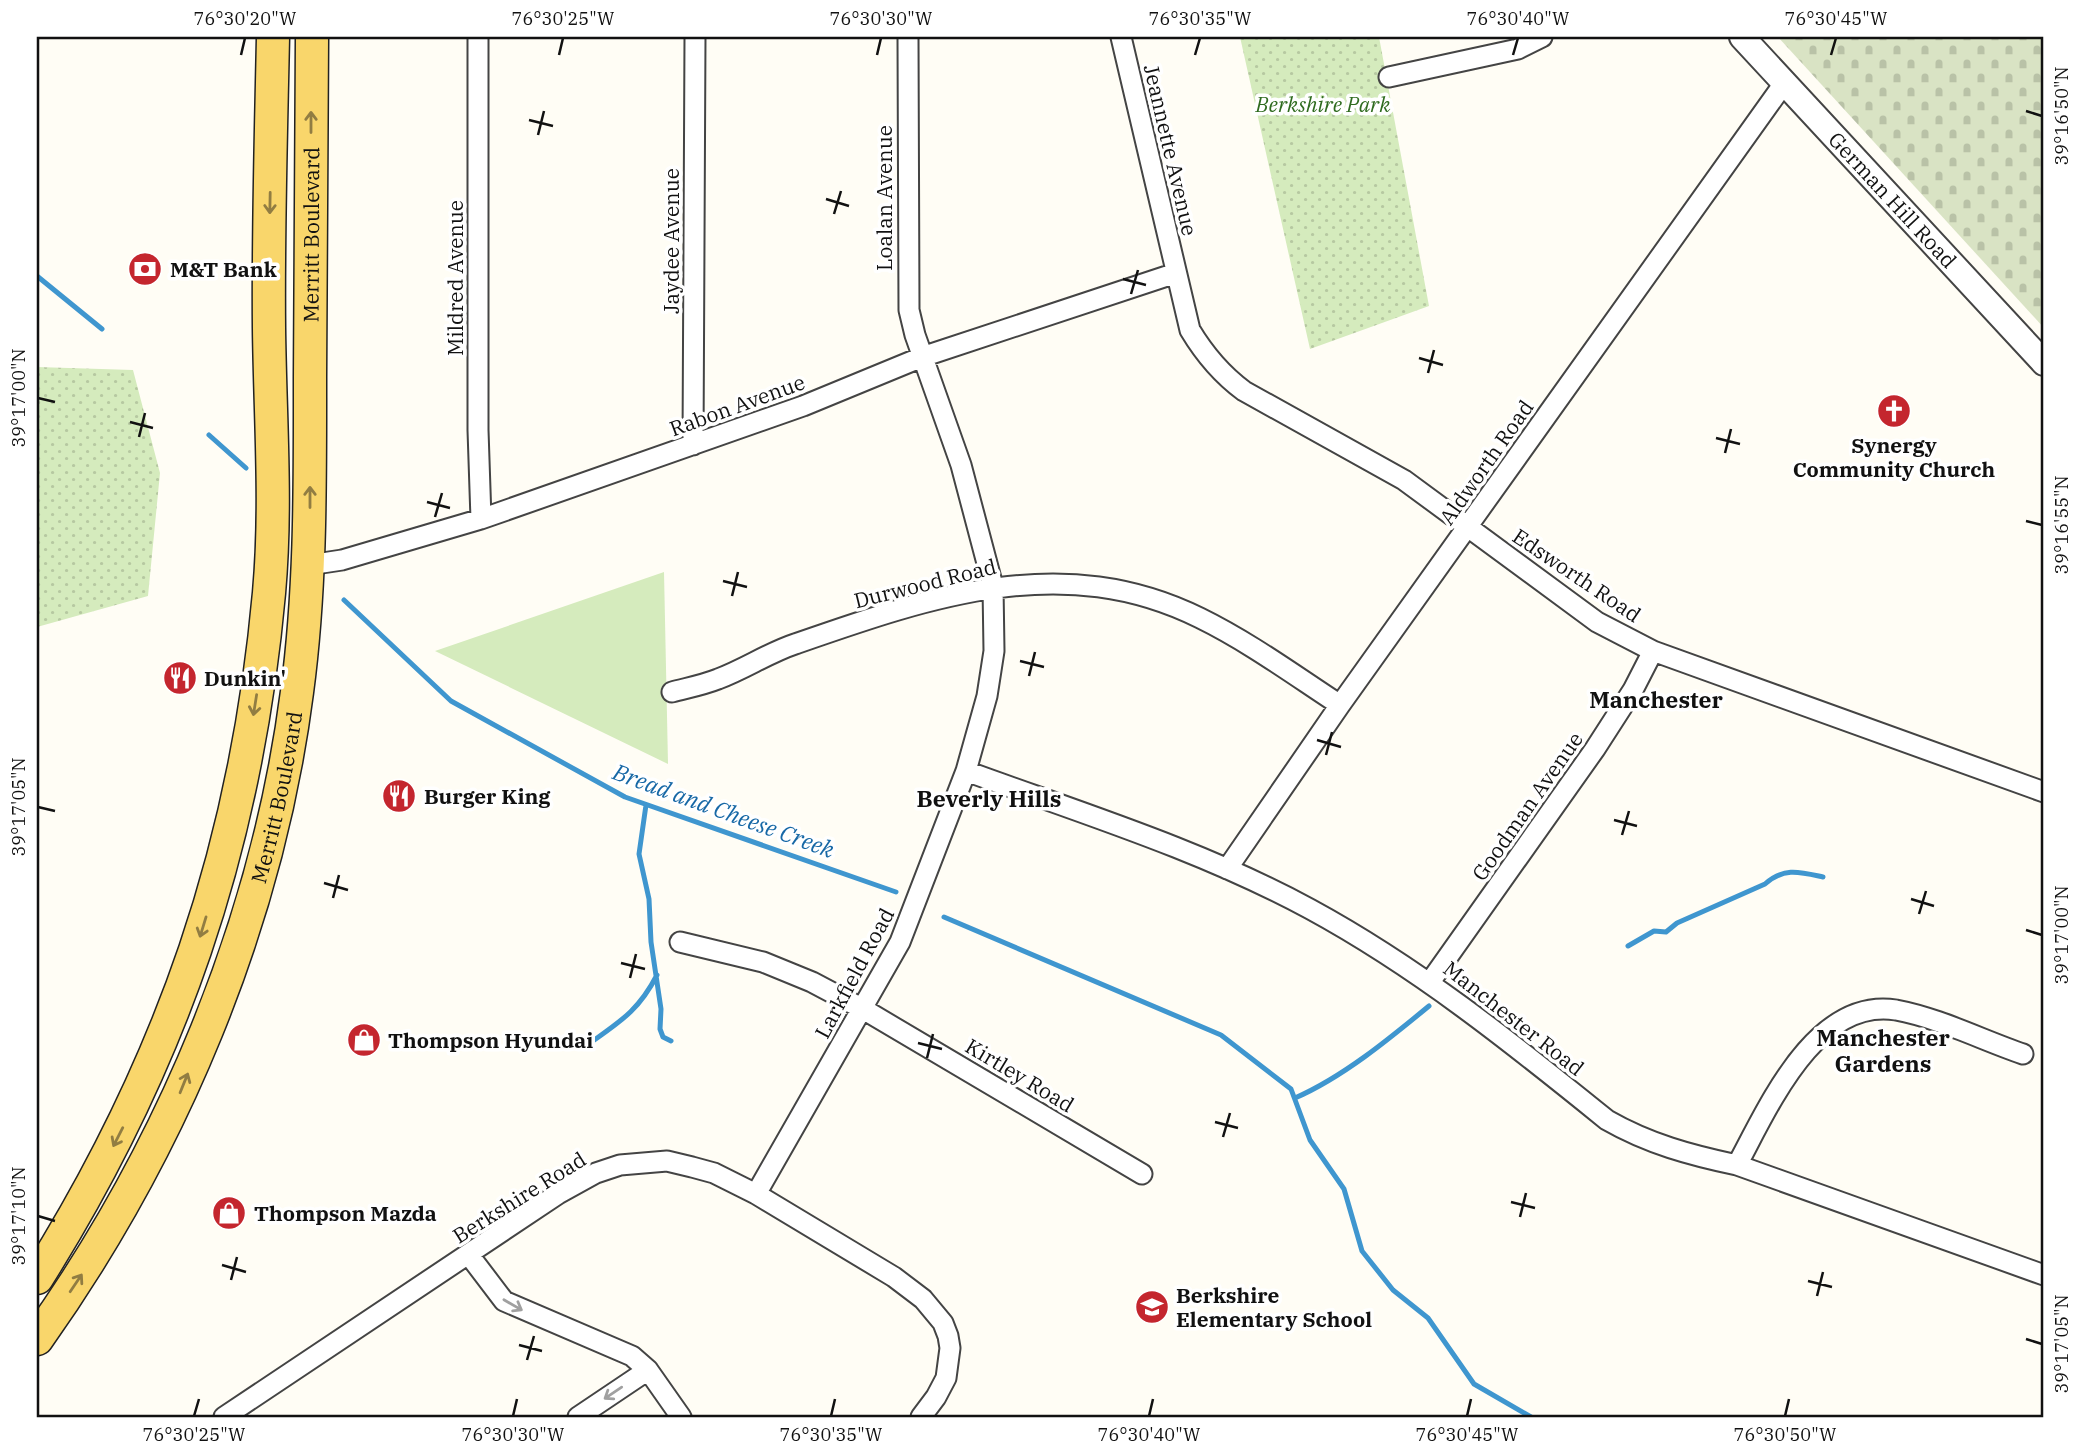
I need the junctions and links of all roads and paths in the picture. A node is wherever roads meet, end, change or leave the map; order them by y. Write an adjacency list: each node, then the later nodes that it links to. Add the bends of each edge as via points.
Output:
1 (273, 37): 15 (main road, Merritt Boulevard, one-way to 15, via 269,329)
2 (312, 37): 19 (main road, Merritt Boulevard, one-way to 2)
3 (478, 37): 16 (street, Mildred Avenue)
4 (695, 37): 14 (street, Jaydee Avenue)
5 (908, 37): 12 (street, Loalan Avenue, via 907,282 909,310)
6 (1121, 37): 11 (street, Jeannette Avenue)
7 (1542, 37): 9 (street, via 1518,49)
8 (1742, 37): 10 (street, German Hill Road)
9 (1389, 77)
10 (1785, 82): 13 (street, German Hill Road); 17 (street, Aldworth Road)
11 (1176, 272): 12 (street, Rabon Avenue); 17 (street, Edsworth Road, via 1190,330 1226,378 1404,480)
12 (922, 357): 14 (street, Rabon Avenue); 20 (street, Larkfield Road, via 961,465)
13 (2044, 363)
14 (693, 445): 16 (street, Rabon Avenue)
15 (275, 466): 18 (main road, Merritt Boulevard); 19 (main road, via 284,481 285,549)
16 (481, 519): 19 (street, Rabon Avenue)
17 (1468, 527): 21 (street, Edsworth Road, via 1597,622); 24 (street, Aldworth Road)
18 (271, 563): 23 (main road, via 285,568 290,579 291,653); 37 (main road, Merritt Boulevard, one-way to 37, via 243,773 199,941 165,1037 136,1099 80,1210)
19 (309, 565): 23 (main road, Merritt Boulevard)
20 (993, 586): 22 (street, Durwood Road, via 848,625 766,654 720,679); 24 (street, Durwood Road, via 1080,583 1144,596 1217,627); 25 (street, Larkfield Road, via 991,671)
21 (1653, 651): 26 (street, Edsworth Road); 29 (street, Goodman Avenue, via 1595,749)
22 (672, 692)
23 (297, 693): 38 (main road, Merritt Boulevard, one-way to 23, via 91,1260 140,1174 200,1047 259,873 289,748)
24 (1340, 705): 27 (street, Aldworth Road)
25 (966, 771): 27 (street, Manchester Road); 30 (street, Larkfield Road, via 910,921)
26 (2044, 792)
27 (1227, 869): 29 (street, Manchester Road, via 1318,913)
28 (680, 942): 30 (street, Kirtley Road, via 763,962)
29 (1430, 982): 32 (street, Manchester Road, via 1617,1125 1659,1146)
30 (863, 1009): 33 (street, Kirtley Road); 34 (street, Larkfield Road)
31 (2023, 1055): 32 (street, via 1903,1012 1867,1010 1852,1015 1812,1043 1799,1059)
32 (1737, 1165): 36 (street, Manchester Road)
33 (1142, 1174)
34 (756, 1194): 35 (street, Berkshire Road, via 714,1173 667,1161 620,1165 558,1194); 43 (street, Berkshire Road, via 901,1282 943,1323 950,1348 946,1378)
35 (469, 1255): 39 (street, one-way to 39, via 504,1301 620,1349); 40 (street, Berkshire Road)
36 (2044, 1275)
37 (37, 1278)
38 (37, 1339)
39 (648, 1370): 41 (street, one-way to 41); 42 (street)
40 (224, 1417)
41 (578, 1417)
42 (681, 1417)
43 (921, 1417)

